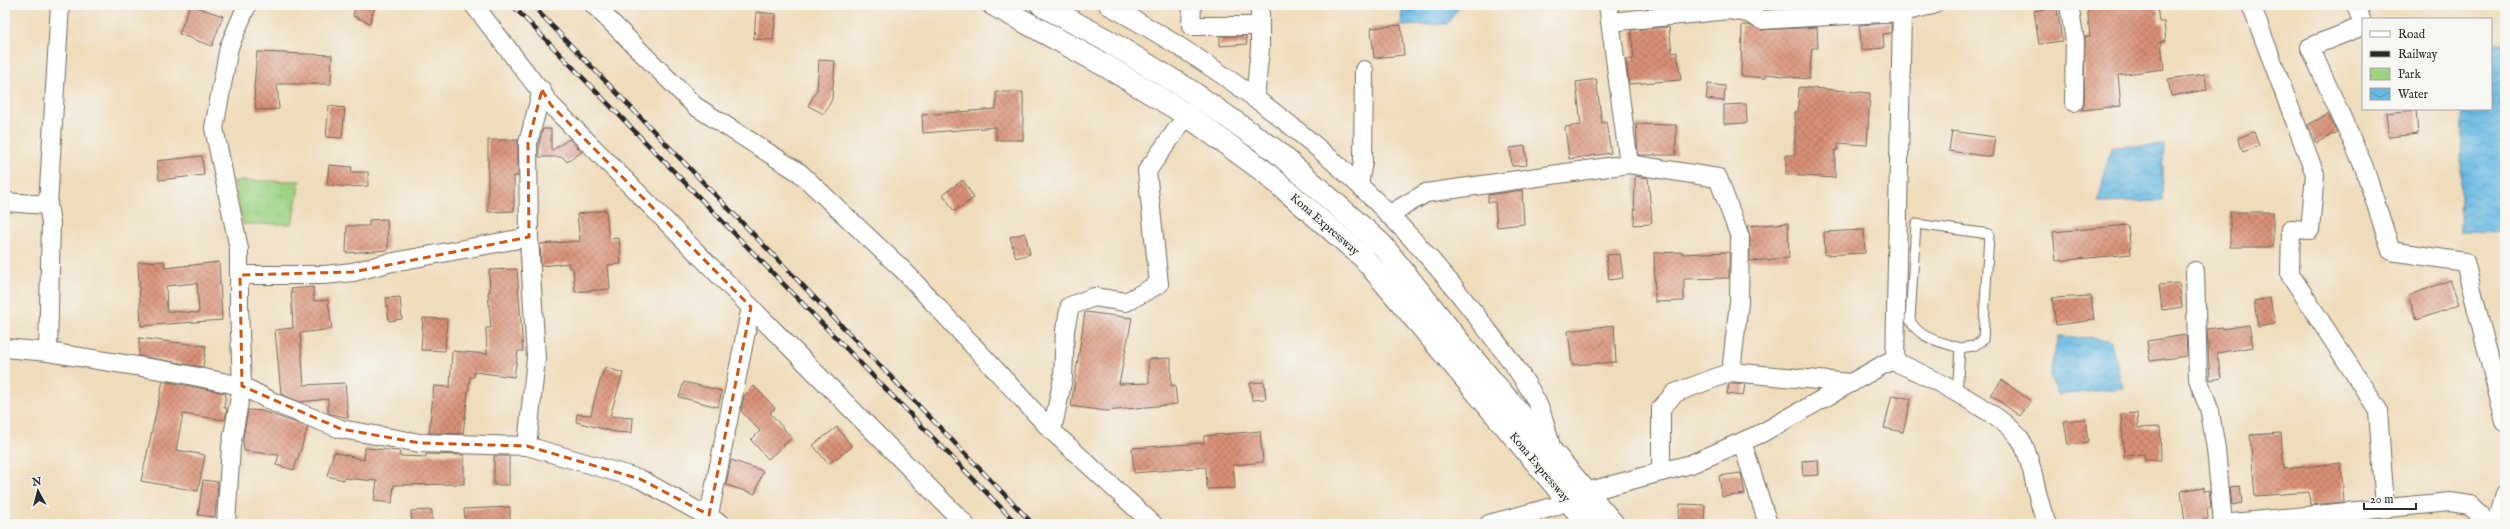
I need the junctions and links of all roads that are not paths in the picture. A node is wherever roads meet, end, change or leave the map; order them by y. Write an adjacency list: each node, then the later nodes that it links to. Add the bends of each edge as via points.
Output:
1 (60, 5): 28 (street)
2 (247, 5): 32 (street, via 229,47 214,128 240,248)
3 (474, 5): 21 (street)
4 (594, 5): 43 (street, via 695,106 800,173 905,272)
5 (994, 5): 24 (highway, Kona Expressway, via 1106,66)
6 (1042, 5): 46 (highway, Kona Expressway, via 1108,40 1186,88 1276,151 1382,245 1468,353)
7 (1108, 5): 15 (street)
8 (1192, 5): 19 (street, via 1191,26)
9 (1260, 5): 19 (street)
10 (1933, 5): 14 (street)
11 (2069, 5): 23 (street, via 2075,41)
12 (2251, 5): 50 (street, via 2315,174 2310,230 2291,229 2290,274 2378,410)
13 (2356, 5): 17 (street)
14 (1902, 8): 16 (street, via 1761,20 1748,13 1729,10); 37 (street)
15 (1127, 10): 22 (street)
16 (1609, 13): 25 (street)
17 (2362, 22)
18 (2362, 25): 42 (street, via 2310,48 2364,167 2391,251 2465,262)
19 (1260, 26): 22 (street)
20 (1364, 70): 26 (street, via 1363,162)
21 (542, 90): 30 (street, via 528,143); 33 (street, via 551,105)
22 (1256, 99): 26 (street, via 1307,137)
23 (2074, 102)
24 (1187, 115): 43 (street, via 1147,171 1159,284 1126,302 1094,297 1070,306 1065,330 1063,378); 49 (highway, Kona Expressway, via 1266,172 1363,257)
25 (1629, 164): 29 (street, via 1426,193); 38 (street, via 1718,178 1740,237 1739,302)
26 (1359, 184): 29 (street)
27 (5, 202): 28 (street)
28 (48, 205): 36 (street, via 51,223)
29 (1388, 215): 46 (street, via 1450,281 1508,358 1540,409)
30 (529, 237): 32 (street, via 388,263 353,272 324,275); 45 (street, via 536,358)
31 (2195, 271): 60 (street, via 2198,379 2210,412)
32 (240, 275): 40 (street)
33 (751, 307): 51 (street); 53 (street)
34 (5, 348): 36 (street)
35 (1960, 348): 35 (lane, via 1974,346 1983,340 1989,234 1916,224 1910,320 1921,335); 41 (lane)
36 (48, 352): 40 (street, via 174,372)
37 (1895, 362): 39 (street, via 1888,362); 41 (street)
38 (1730, 372): 39 (street); 47 (street, via 1675,393 1661,408)
39 (1851, 383): 44 (street)
40 (242, 386): 45 (street, via 277,404 341,429 420,442); 52 (street, via 231,446)
41 (1957, 394): 59 (street, via 1993,414 2015,431 2023,443)
42 (2505, 422)
43 (1052, 431): 54 (street)
44 (1742, 442): 47 (street, via 1691,464); 58 (street)
45 (527, 446): 51 (street, via 640,479)
46 (1553, 453): 49 (highway, Kona Expressway)
47 (1661, 472): 49 (street)
48 (2505, 494): 62 (street)
49 (1578, 497): 55 (street); 56 (highway, Kona Expressway); 57 (highway, Kona Expressway)
50 (2385, 507): 60 (street); 61 (street, via 2450,502 2470,505)
51 (715, 520)
52 (226, 524)
53 (965, 524)
54 (1154, 524)
55 (1489, 524)
56 (1588, 524)
57 (1613, 524)
58 (1768, 524)
59 (2047, 524)
60 (2223, 524)
61 (2490, 524)
62 (2497, 524)

